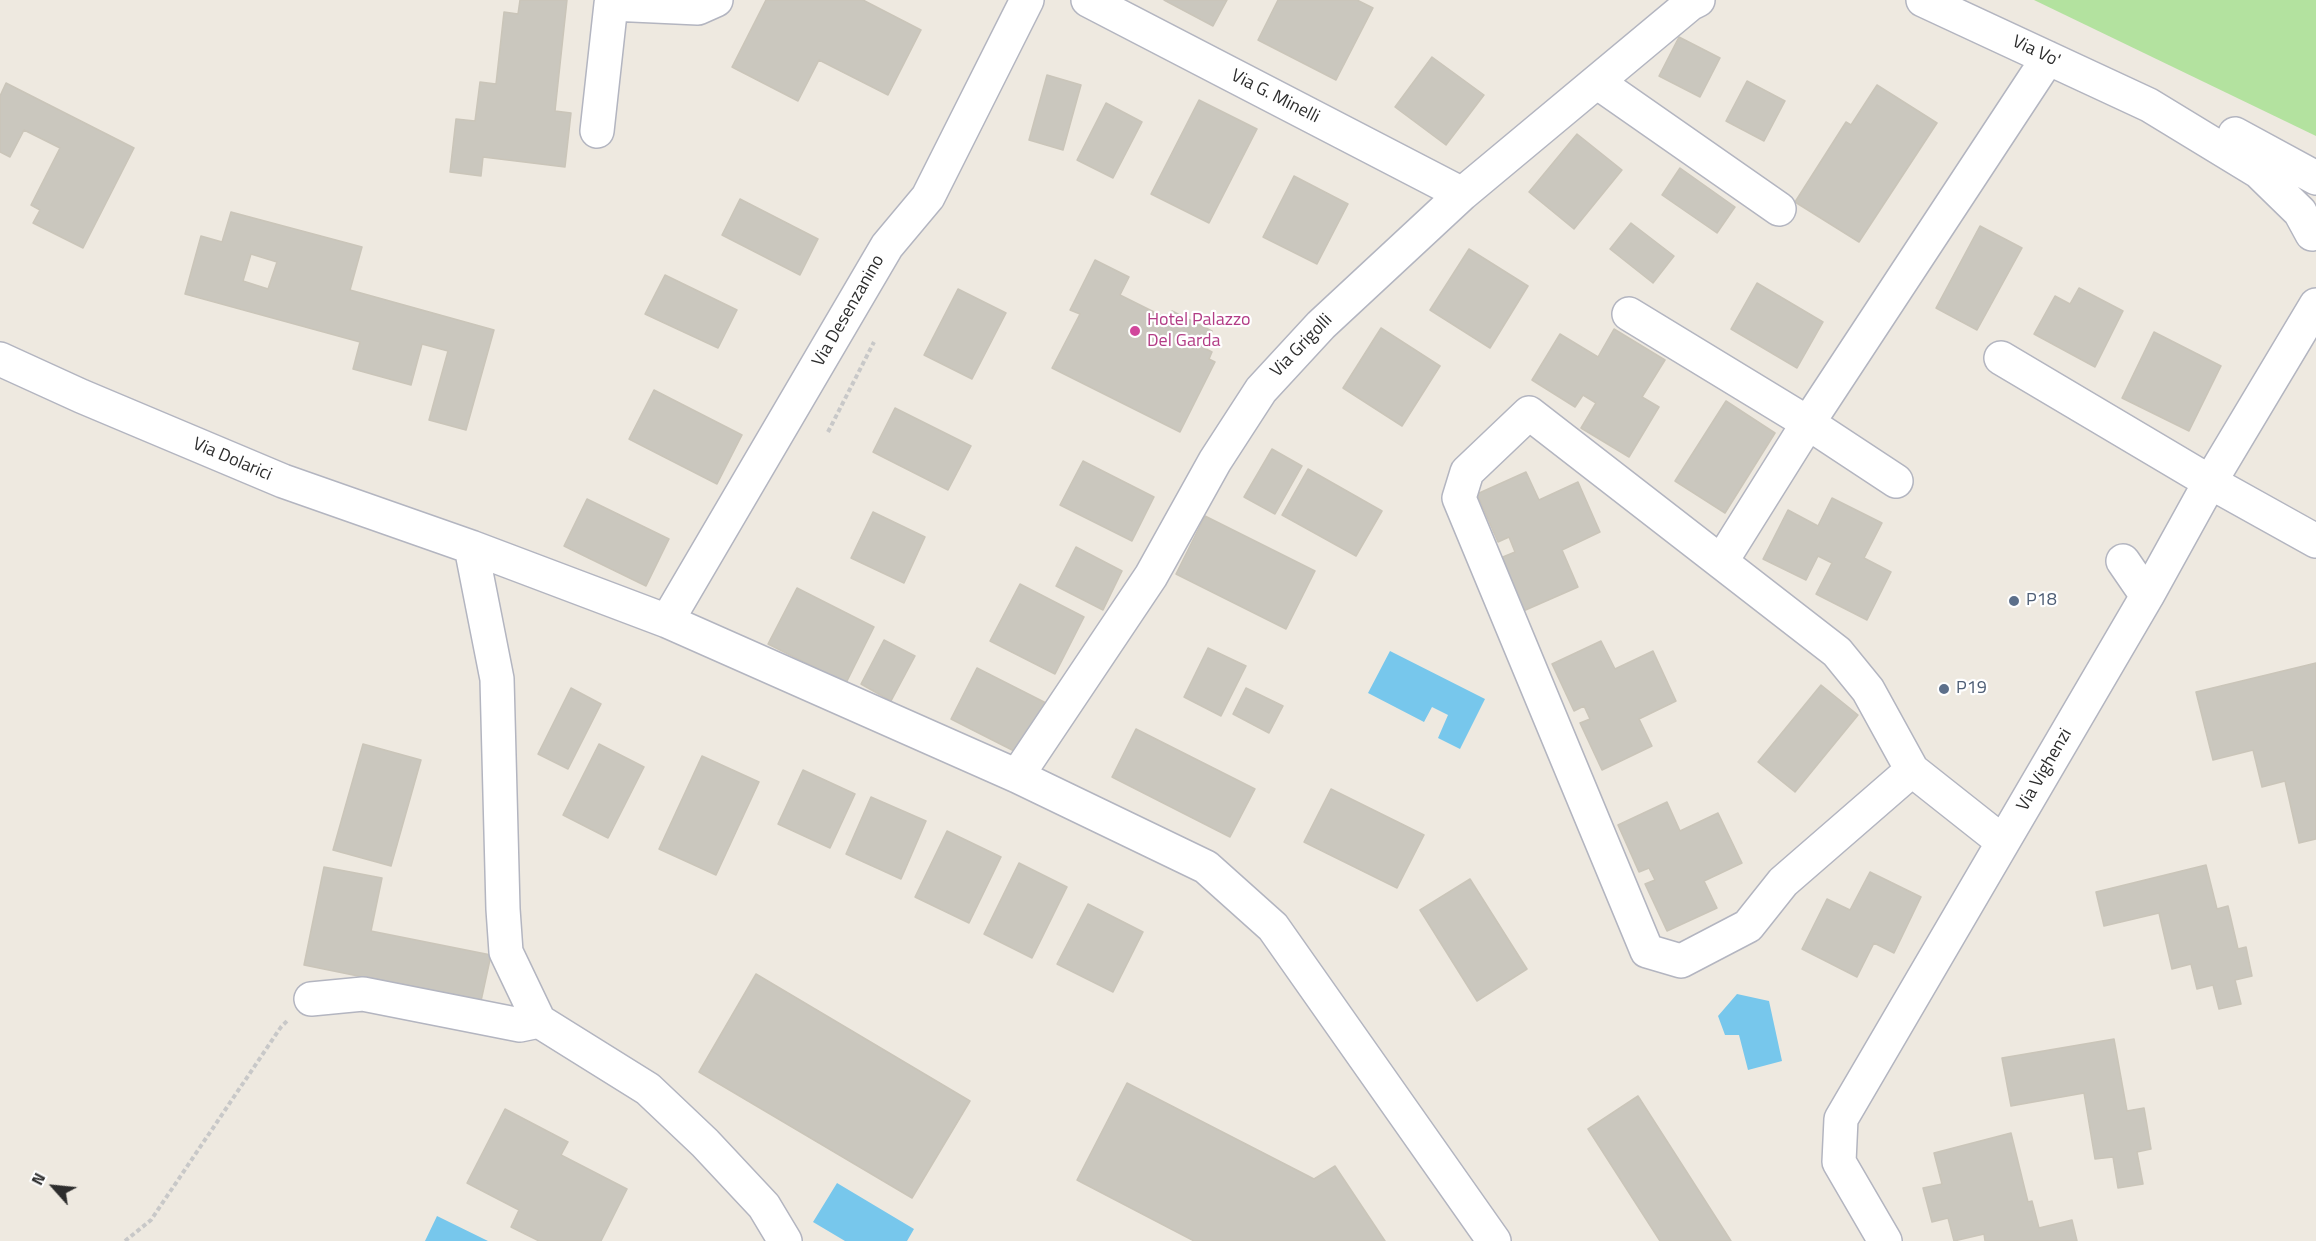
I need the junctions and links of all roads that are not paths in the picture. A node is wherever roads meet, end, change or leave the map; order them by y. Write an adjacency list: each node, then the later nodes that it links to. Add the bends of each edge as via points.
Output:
1 (716, 0): 9 (street, via 698,8 611,4)
2 (1027, 0): 26 (street, Via Desenzanino, via 928,197 887,246)
3 (1088, 0): 11 (street, Via G. Minelli)
4 (1923, 0): 6 (street, Via Vo')
5 (1693, 1): 7 (street, Via Grigolli)
6 (2048, 58): 8 (street, Via Vo'); 18 (street)
7 (1597, 82): 11 (street, Via Grigolli); 12 (street)
8 (2149, 105): 10 (street, via 2230,131); 13 (street, via 2259,172 2300,212)
9 (597, 131)
10 (2316, 178)
11 (1462, 194): 28 (street, Via Grigolli, via 1321,325 1260,390 1151,576)
12 (1779, 209)
13 (2315, 235)
14 (2316, 305): 20 (street, Via Vighenzi)
15 (1629, 314): 18 (street)
16 (2001, 358): 20 (street)
17 (0, 359): 22 (street, Via Dolarici, via 283,481)
18 (1808, 423): 19 (street); 24 (street)
19 (1896, 481)
20 (2210, 482): 21 (street); 25 (street, Via Vighenzi)
21 (2316, 541)
22 (471, 546): 26 (street, Via Dolarici); 31 (street, via 497,679 506,951)
23 (2123, 561): 25 (street)
24 (1721, 562): 27 (street, via 1837,652 1868,690); 27 (street, via 1529,413 1467,472 1459,498 1647,951 1682,961 1748,926 1783,882)
25 (2146, 596): 29 (street, Via Vighenzi)
26 (667, 621): 28 (street, Via Dolarici)
27 (1912, 770): 29 (street)
28 (1017, 776): 33 (street, Via Dolarici, via 1206,867 1273,927)
29 (2003, 842): 34 (street, Via Vighenzi, via 1841,1119 1839,1162)
30 (310, 999): 31 (street, via 363,994 520,1025)
31 (539, 1021): 32 (street, via 648,1089 764,1206)
32 (784, 1241)
33 (1494, 1241)
34 (1885, 1241)

